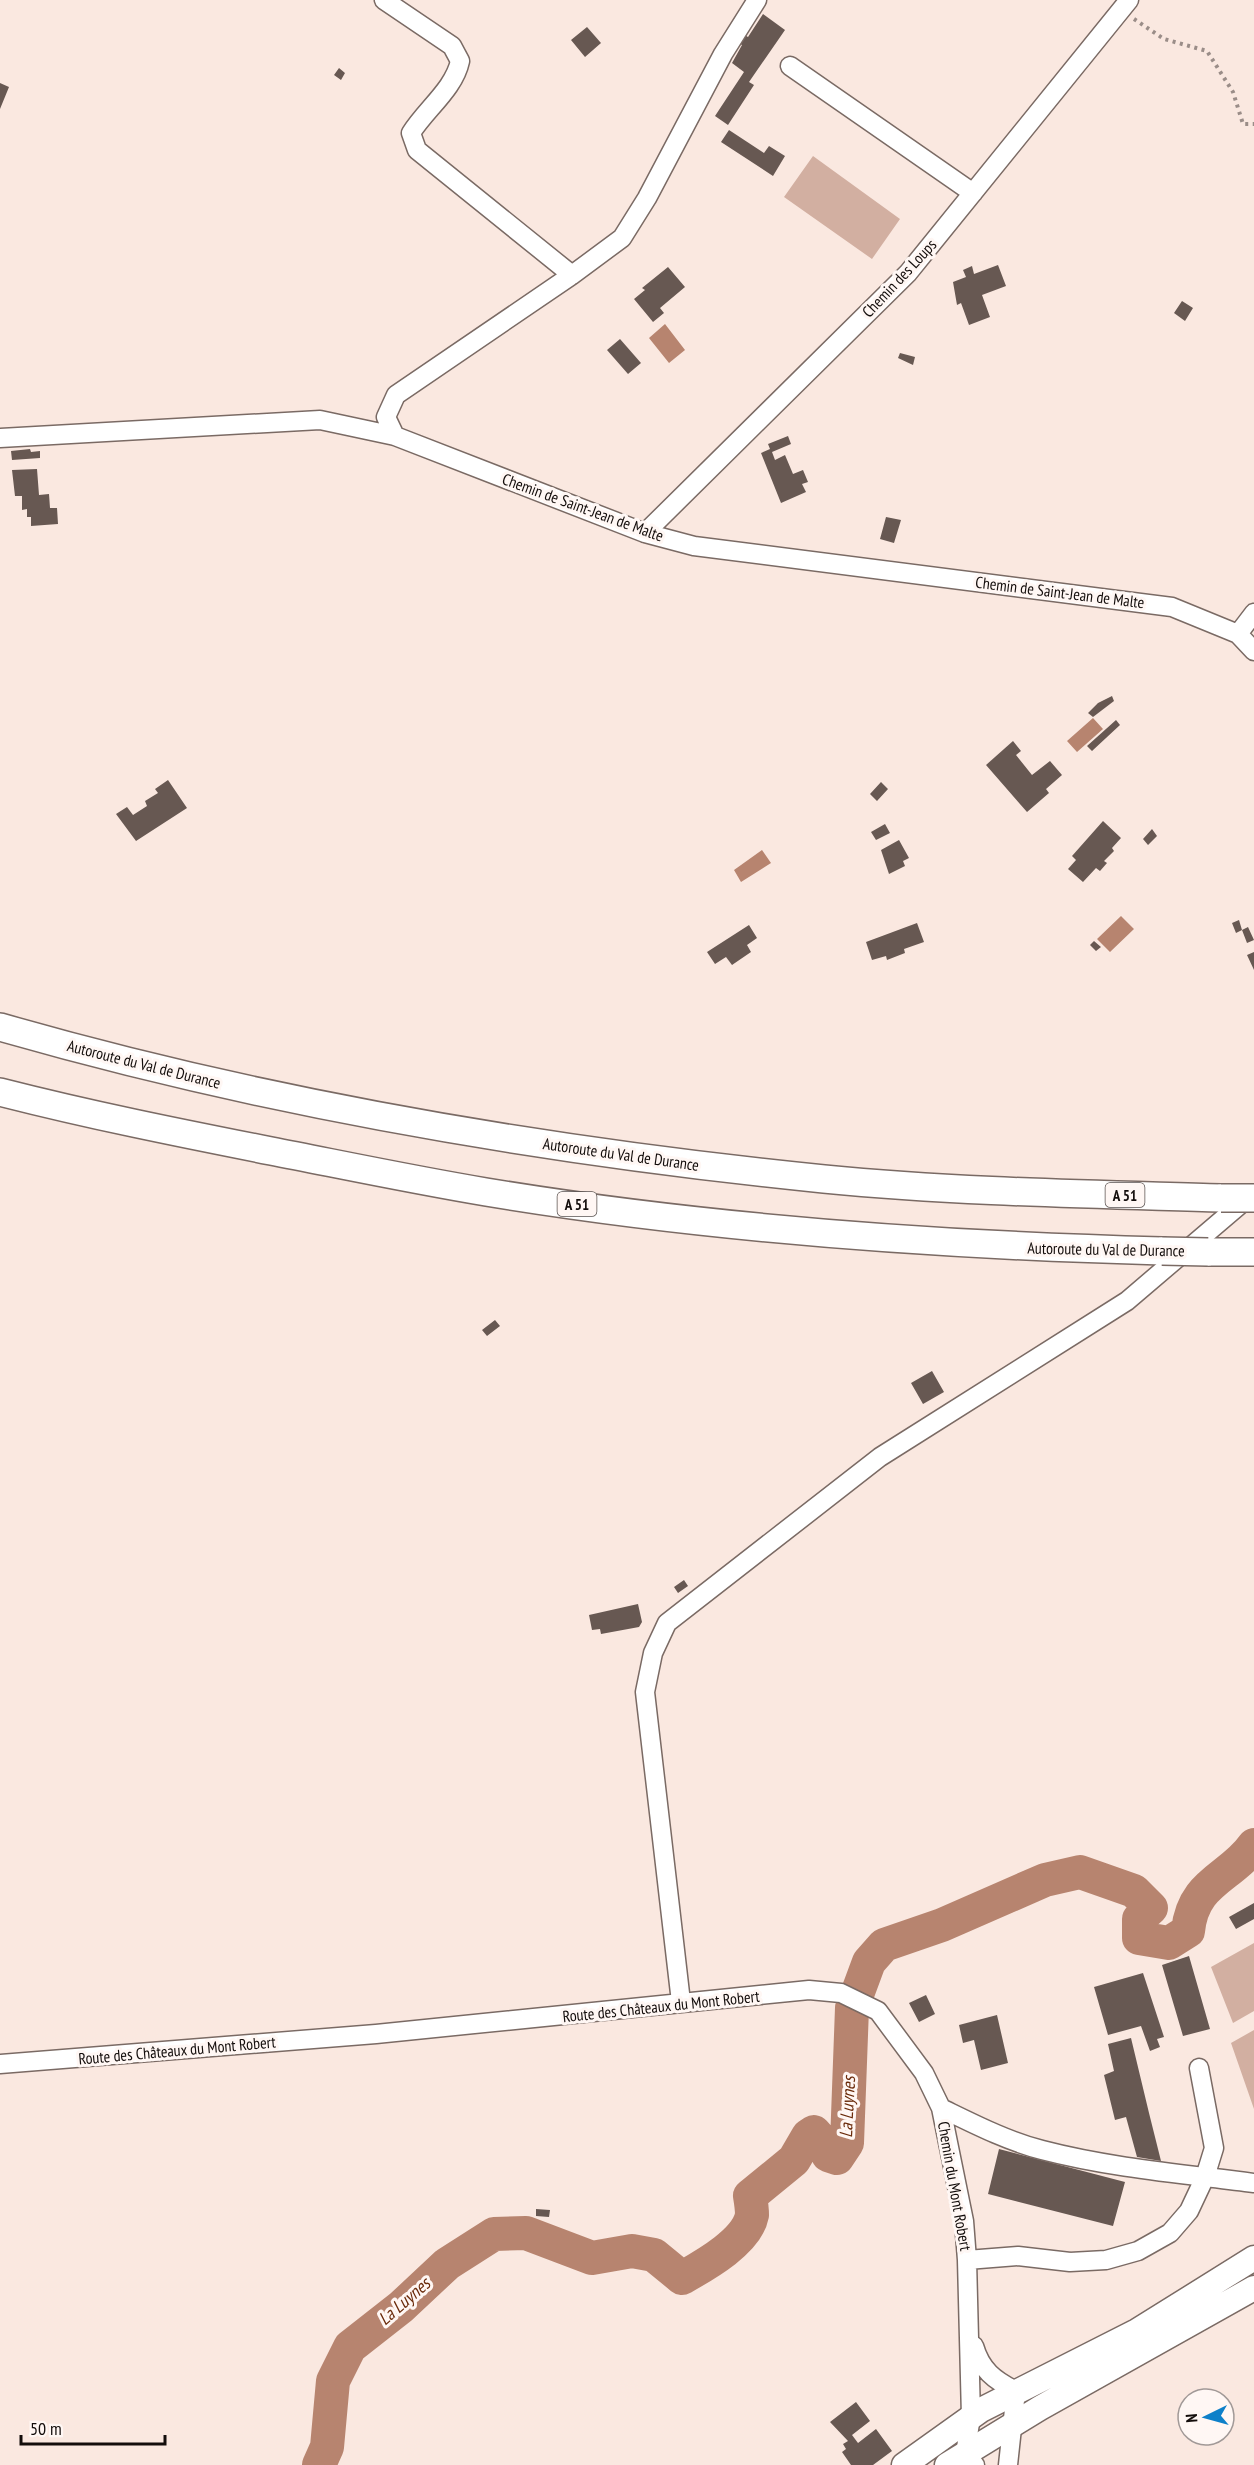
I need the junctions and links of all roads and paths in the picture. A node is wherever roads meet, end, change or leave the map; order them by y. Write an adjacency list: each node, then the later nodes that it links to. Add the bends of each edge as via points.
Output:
1 (384, 0): 7 (street, via 452,46 460,62 458,74 411,134 417,150)
2 (757, 0): 7 (street, via 622,238)
3 (1125, 5): 5 (path, via 1164,39 1207,51 1233,92 1243,124); 6 (street, Chemin des Loups)
4 (790, 66): 6 (street)
5 (1254, 124)
6 (973, 193): 10 (street, Chemin des Loups, via 908,273)
7 (572, 275): 8 (street, via 396,395 386,417)
8 (395, 436): 9 (street, Chemin de Saint-Jean de Malte, via 320,420); 10 (street, Chemin de Saint-Jean de Malte)
9 (0, 438)
10 (645, 532): 12 (street, Chemin de Saint-Jean de Malte, via 706,547 1172,607)
11 (1254, 613): 12 (street)
12 (1238, 634): 13 (street)
13 (1254, 651)
14 (0, 1022): 16 (highway)
15 (0, 1027): 16 (highway, Autoroute du Val de Durance / A 51)
16 (43, 1039): 19 (highway, Autoroute du Val de Durance / A 51, bridge, via 316,1104 432,1126 668,1161 827,1179 1016,1192)
17 (0, 1092): 20 (highway, Autoroute du Val de Durance / A 51, bridge, via 162,1131 488,1192 601,1208 827,1234 992,1246)
18 (1254, 1192): 21 (street, via 1127,1301 880,1457 667,1623 653,1653 645,1692)
19 (1254, 1198)
20 (1254, 1252)
21 (681, 2002): 22 (street, Route des Châteaux du Mont Robert, via 376,2034); 24 (street, Route des Châteaux du Mont Robert, via 809,1990 841,1993 878,2011 924,2073)
22 (0, 2064)
23 (1200, 2068): 25 (street, via 1214,2148)
24 (941, 2108): 25 (street, via 1041,2150); 28 (street, Chemin du Mont Robert, via 964,2221)
25 (1205, 2177): 26 (street); 28 (street, via 1189,2211 1170,2233 1138,2251 1094,2260 1018,2256)
26 (1254, 2183)
27 (1254, 2258): 31 (main road, via 1137,2331)
28 (967, 2260): 30 (street, Chemin du Mont Robert)
29 (1254, 2288): 33 (main road)
30 (971, 2336): 31 (street, Chemin du Mont Robert, via 978,2360 992,2379); 32 (street, Chemin du Mont Robert)
31 (1016, 2391): 32 (main road); 33 (street)
32 (971, 2417): 34 (street, Chemin du Mont Robert); 35 (main road)
33 (1013, 2424): 34 (main road); 36 (street)
34 (962, 2461)
35 (904, 2465)
36 (1008, 2465)

